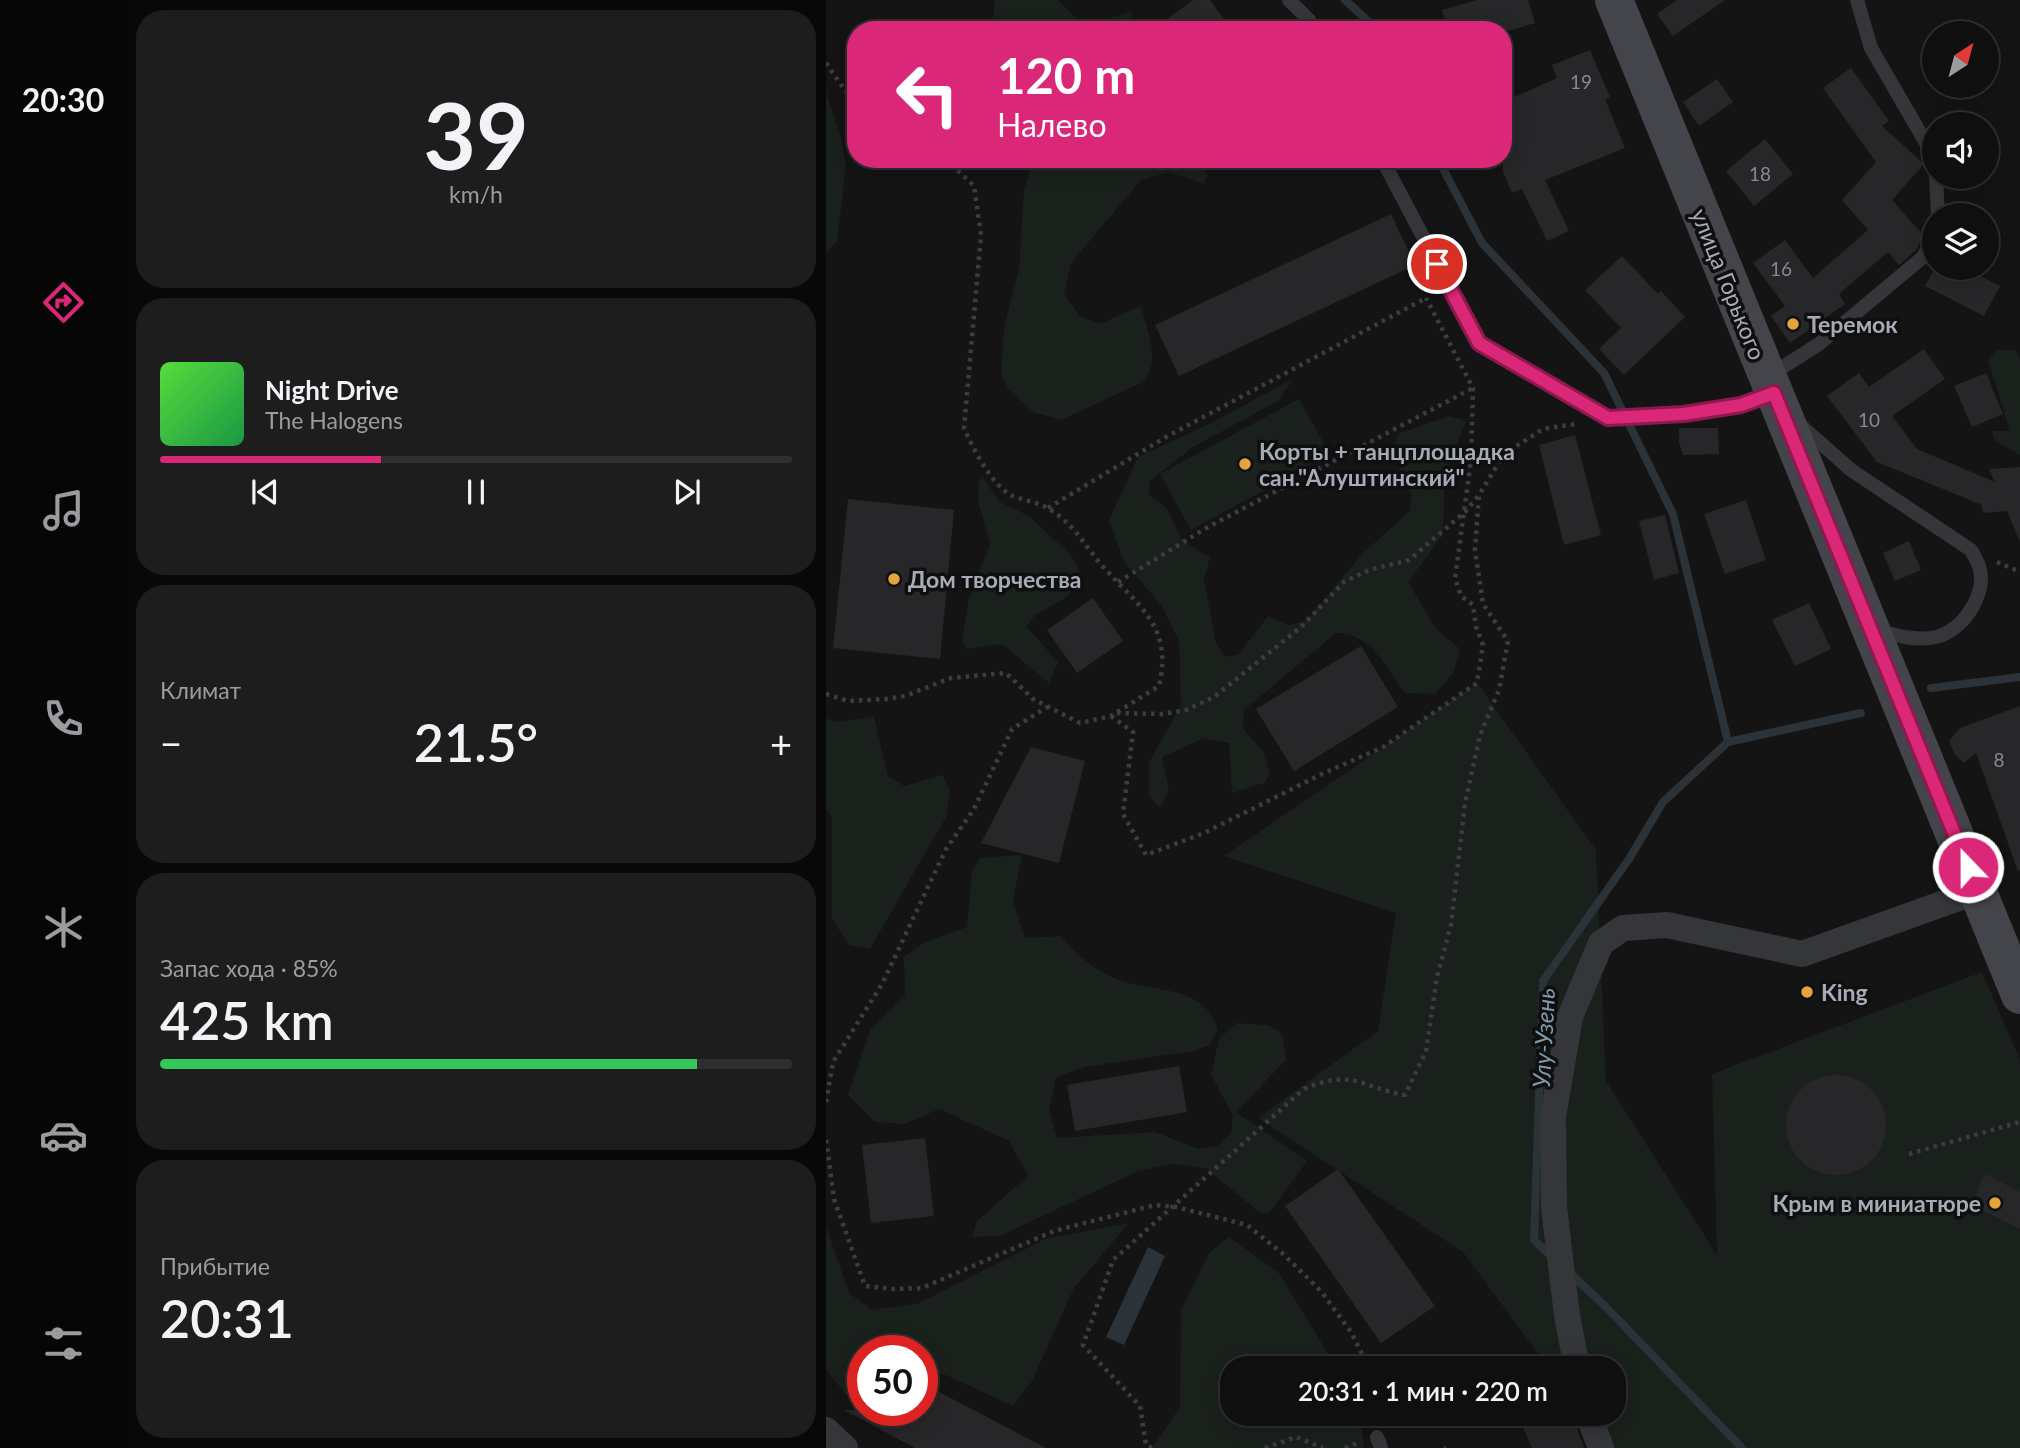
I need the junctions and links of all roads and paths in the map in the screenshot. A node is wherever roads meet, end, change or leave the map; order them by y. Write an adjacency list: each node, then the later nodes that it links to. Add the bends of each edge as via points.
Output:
1 (1289, 0): 4 (lane)
2 (1614, 0): 13 (main road, улица Горького)
3 (1857, 0): 7 (lane, via 1871,48)
4 (1310, 21)
5 (826, 63): 6 (path)
6 (847, 93)
7 (1922, 136)
8 (955, 168): 17 (path, via 974,186 981,235 964,428 976,456 1008,494)
9 (1387, 168): 11 (lane)
10 (1922, 258): 13 (lane)
11 (1448, 285): 12 (path); 15 (lane, via 1479,343)
12 (1426, 298): 14 (path); 17 (path, via 1166,437)
13 (1771, 385): 15 (lane, via 1741,405); 20 (main road, улица Горького); 20 (lane, via 1800,425 1852,470 1971,550 1980,570 1979,594 1967,616 1938,637 1907,639)
14 (1473, 388): 18 (path); 19 (path, via 1208,527)
15 (1608, 418): 16 (path, via 1543,429 1504,454)
16 (1479, 495): 18 (path); 30 (path, via 1475,550 1483,604 1508,641 1499,690 1480,735 1465,803 1451,925 1437,976 1426,1051 1405,1096 1345,1077 1304,1089)
17 (1048, 508): 19 (path, via 1078,531)
18 (1465, 512): 23 (path, via 1409,560 1344,582 1301,627 1214,697 1186,710); 23 (path, via 1455,578 1461,596 1473,605 1483,645 1477,682 1382,747 1204,833 1146,855 1123,814 1133,732)
19 (1118, 582): 23 (path, via 1139,602 1160,638 1165,662 1160,685)
20 (1870, 627): 24 (main road, улица Горького)
21 (826, 694): 22 (path, via 848,701 886,699 951,678 1006,673)
22 (1047, 707): 23 (path, via 1080,723); 26 (path, via 1012,729 974,808 946,849 882,984 833,1062)
23 (1113, 714)
24 (1978, 891): 25 (main road, улица Горького); 32 (street, via 1802,954 1667,925 1623,928 1601,943 1570,1017 1553,1118 1554,1207)
25 (2020, 995)
26 (826, 1102)
27 (2020, 1122): 29 (path)
28 (826, 1140): 30 (path, via 834,1199 865,1286 922,1288 1054,1231 1154,1205)
29 (1909, 1154)
30 (1176, 1206): 31 (path, via 1247,1225 1282,1252 1321,1291); 36 (path, via 1113,1260 1083,1345 1140,1406 1146,1446)
31 (1363, 1356)
32 (1575, 1356)
33 (1593, 1426): 39 (street)
34 (826, 1430): 35 (street)
35 (845, 1448)
36 (1152, 1448)
37 (1265, 1448): 38 (path, via 1296,1437)
38 (1323, 1448)
39 (1601, 1448)

